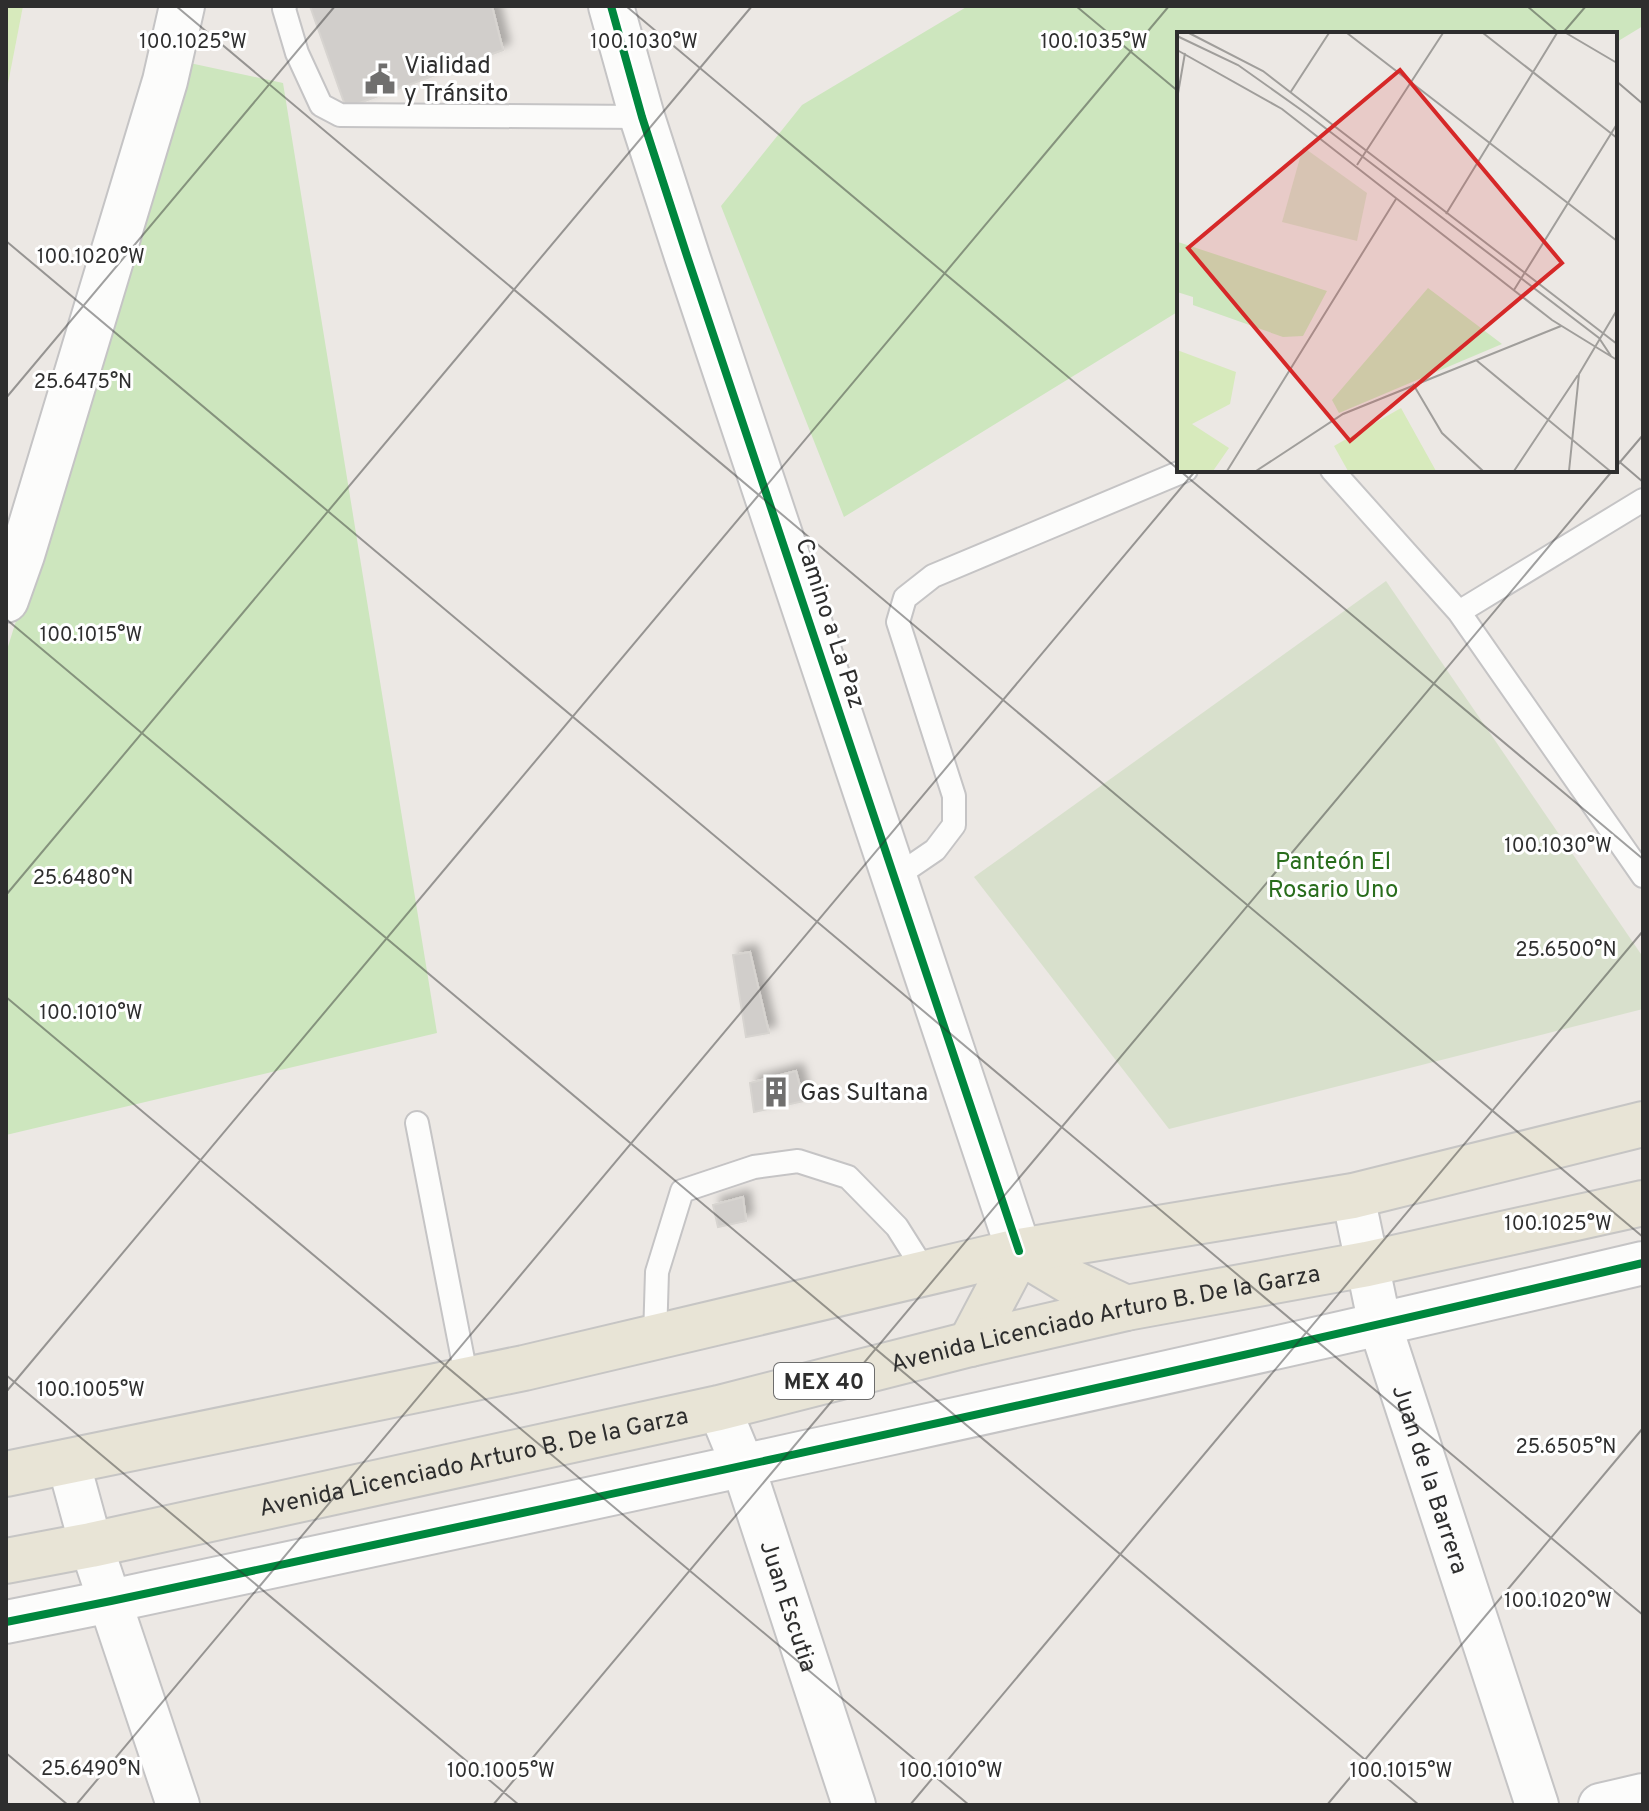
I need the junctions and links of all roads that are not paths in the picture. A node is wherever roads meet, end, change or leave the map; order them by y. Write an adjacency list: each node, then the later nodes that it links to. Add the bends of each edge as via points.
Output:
1 (182, 6): 8 (street, via 165,81)
2 (285, 6): 4 (lane, via 297,53 321,105 340,115)
3 (611, 6): 4 (street, Camino a La Paz)
4 (642, 117): 12 (street, Camino a La Paz)
5 (1181, 472): 12 (lane, via 933,576 905,598 898,622 954,796 954,825 935,850)
6 (1334, 472): 10 (lane)
7 (1643, 500): 10 (lane)
8 (14, 553): 9 (street)
9 (6, 600)
10 (1459, 612): 11 (lane)
11 (1643, 876)
12 (894, 878): 17 (street, Camino a La Paz)
13 (417, 1123): 25 (lane)
14 (1643, 1124): 15 (main road)
15 (1353, 1196): 17 (main road); 19 (street, Juan de la Barrera)
16 (1643, 1203): 19 (main road, Avenida Licenciado Arturo B. De la Garza / MEX 40)
17 (1019, 1251): 20 (main road); 21 (main road); 24 (main road)
18 (1643, 1263): 22 (street)
19 (1367, 1264): 21 (main road, Avenida Licenciado Arturo B. De la Garza / MEX 40); 22 (street, Juan de la Barrera)
20 (926, 1273): 23 (main road); 23 (lane, via 897,1227 848,1177 798,1161 754,1167 682,1191 657,1272)
21 (1126, 1308): 24 (main road, Avenida Licenciado Arturo B. De la Garza / MEX 40)
22 (1380, 1325): 28 (street); 37 (street, Juan de la Barrera)
23 (655, 1338): 25 (main road)
24 (970, 1344): 26 (main road, Avenida Licenciado Arturo B. De la Garza / MEX 40)
25 (467, 1380): 27 (main road)
26 (719, 1408): 28 (street, Juan Escutia); 30 (main road, Avenida Licenciado Arturo B. De la Garza / MEX 40)
27 (68, 1461): 29 (main road); 30 (street)
28 (743, 1466): 32 (street); 36 (street, Juan Escutia)
29 (6, 1474)
30 (91, 1545): 31 (main road, Avenida Licenciado Arturo B. De la Garza / MEX 40); 32 (street)
31 (6, 1561)
32 (111, 1601): 33 (street); 35 (street)
33 (6, 1622)
34 (1643, 1795): 38 (street)
35 (178, 1805)
36 (854, 1805)
37 (1537, 1805)
38 (1600, 1805)

